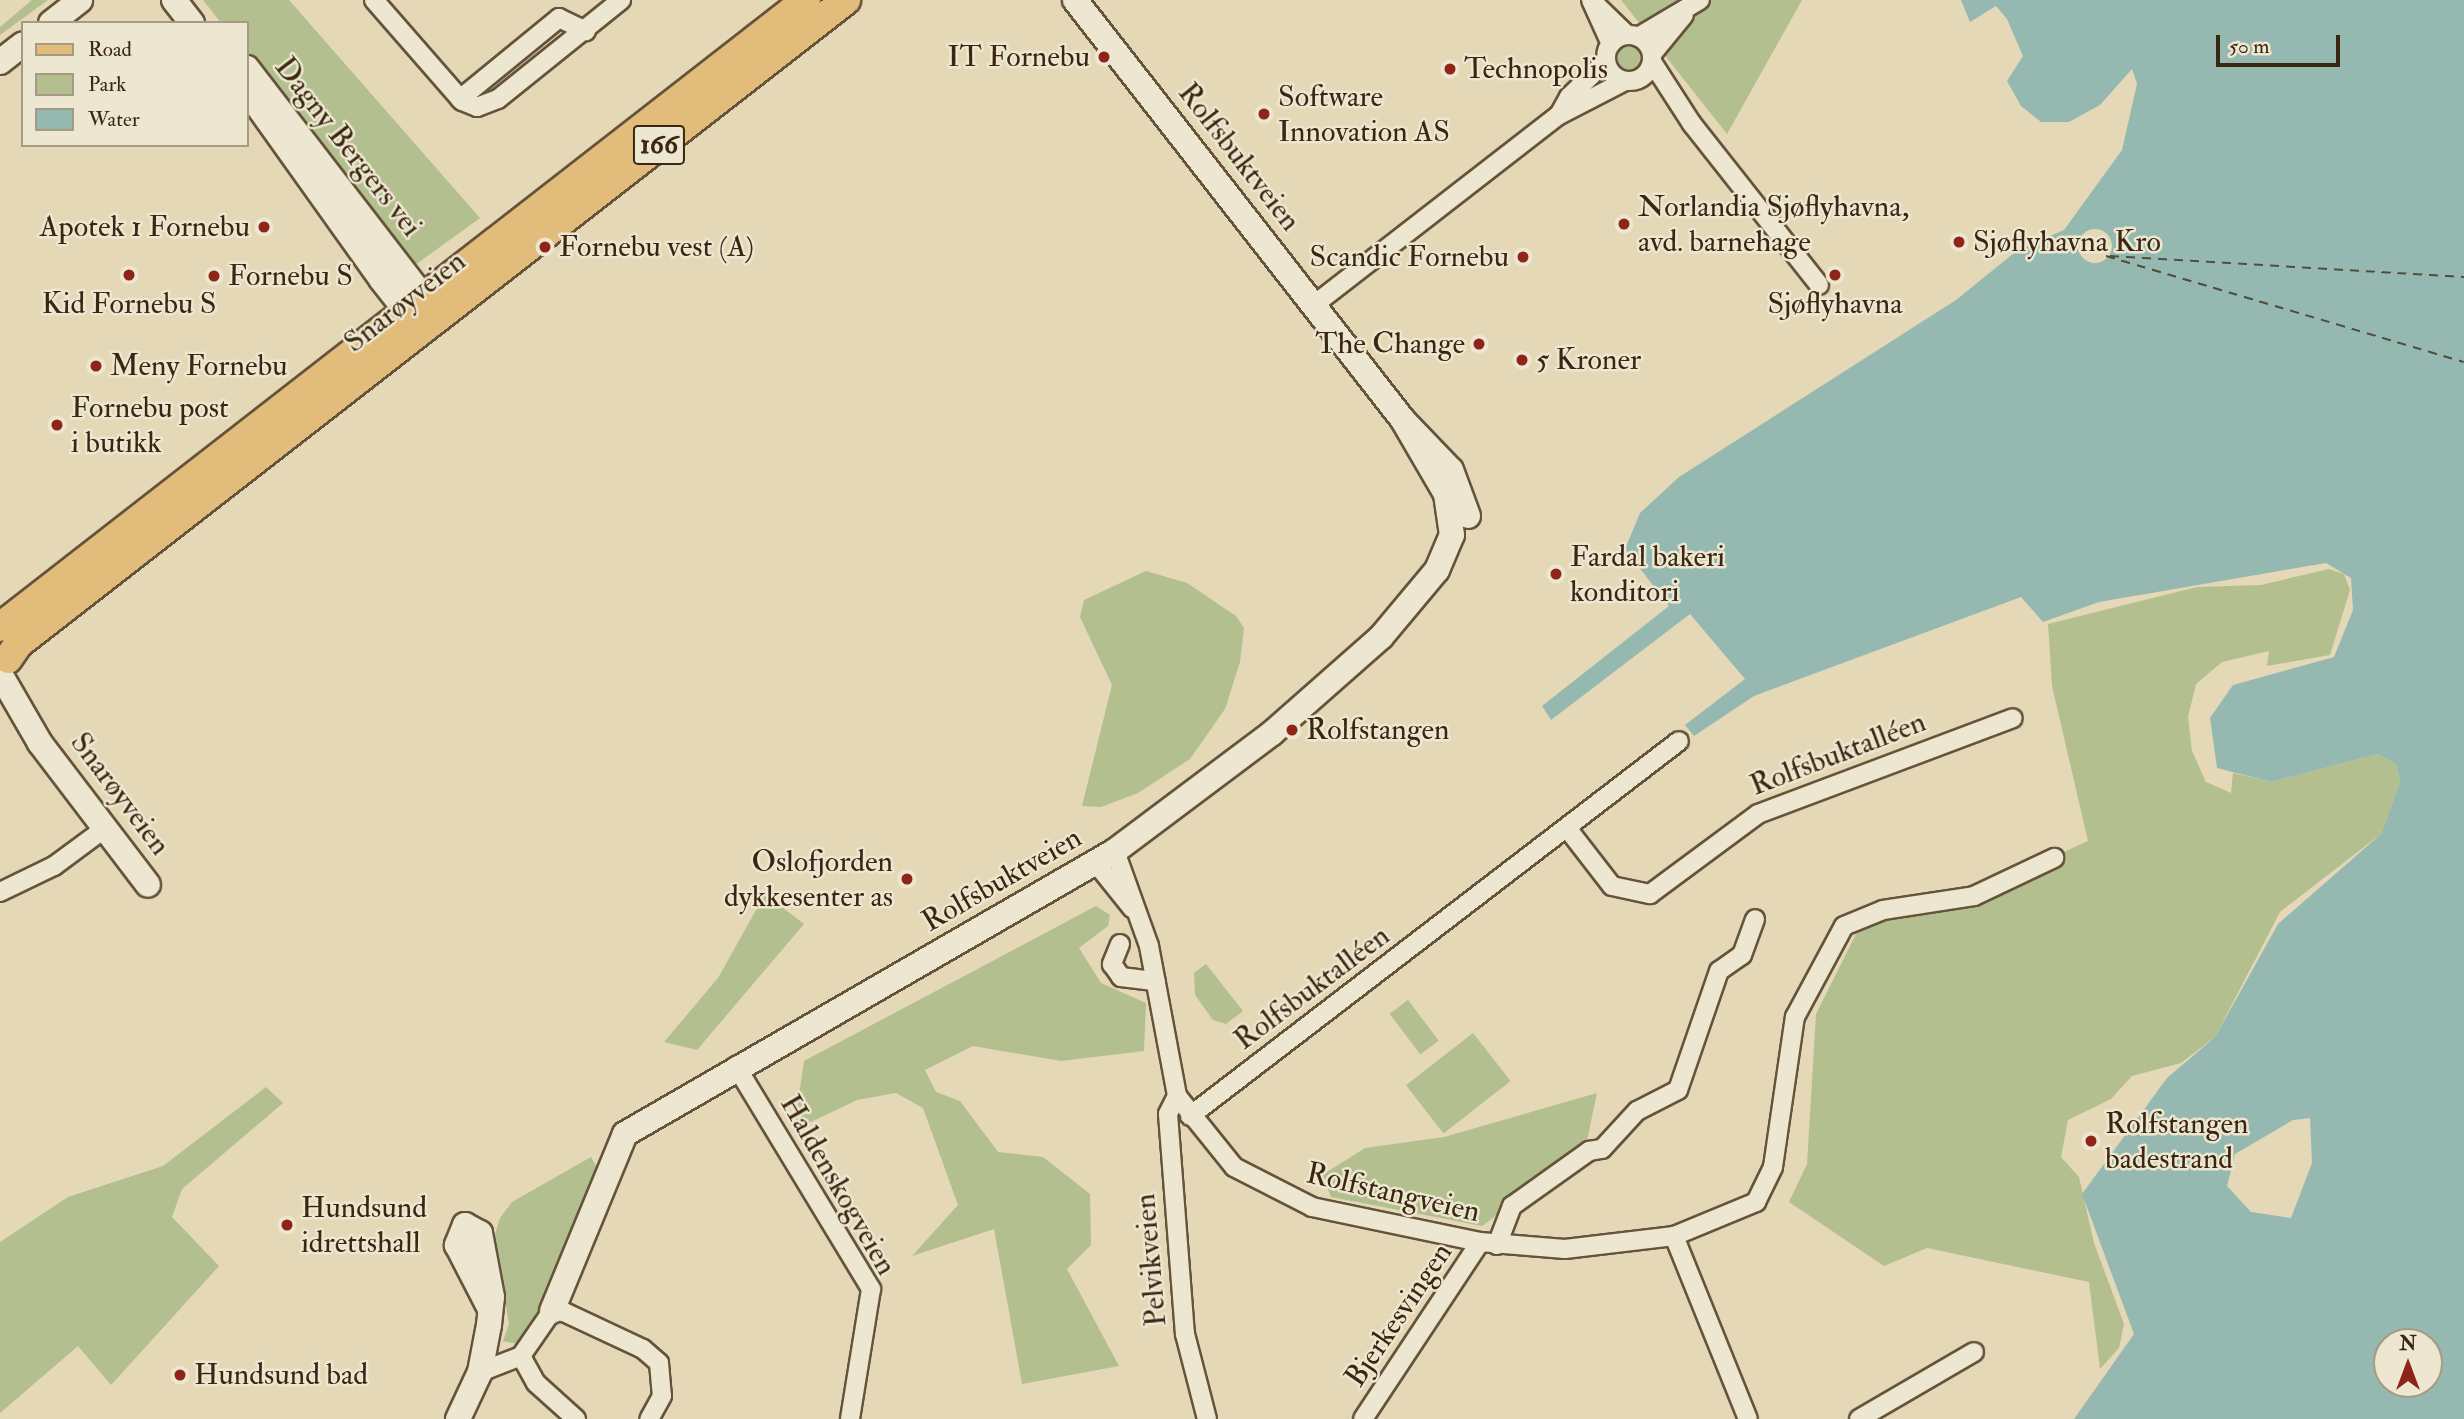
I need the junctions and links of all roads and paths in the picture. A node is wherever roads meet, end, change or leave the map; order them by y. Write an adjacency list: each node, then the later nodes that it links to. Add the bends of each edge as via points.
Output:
1 (80, 0): 12 (street)
2 (174, 0): 13 (street)
3 (194, 0): 14 (street)
4 (374, 0): 25 (street)
5 (621, 0): 15 (street)
6 (806, 0): 29 (main road, Snarøyveien / 166)
7 (846, 0): 29 (main road, Snarøyveien / 166)
8 (1076, 0): 28 (street, Rolfsbuktveien)
9 (1700, 0): 11 (street)
10 (1592, 1): 16 (street)
11 (1684, 15): 16 (street); 18 (street)
12 (54, 21)
13 (190, 21)
14 (210, 21)
15 (586, 31): 25 (street, via 498,99 477,107); 25 (street, via 559,18)
16 (1625, 39): 18 (street); 19 (street)
17 (21, 46): 20 (street)
18 (1652, 58): 22 (street); 24 (street)
19 (1606, 61): 22 (street); 26 (street, via 1569,97)
20 (0, 62)
21 (248, 69): 29 (street, Dagny Bergers vei)
22 (1632, 80): 24 (street); 26 (street)
23 (248, 92): 29 (street, Dagny Bergers vei)
24 (1670, 92): 27 (street)
25 (460, 99)
26 (1559, 115): 28 (street)
27 (1819, 285)
28 (1315, 304): 38 (street, Rolfsbuktveien, via 1403,420 1459,482 1467,534 1448,582 1292,717)
29 (424, 308): 30 (main road, Snarøyveien / 166); 31 (main road, Snarøyveien / 166)
30 (0, 627)
31 (3, 666): 35 (street, Snarøyveien)
32 (0, 709): 35 (street, Snarøyveien)
33 (2013, 718): 36 (street, Rolfsbuktalléen, via 1758,814 1650,894 1612,886)
34 (1679, 741): 36 (street, Rolfsbuktalléen)
35 (40, 743): 37 (street, Snarøyveien)
36 (1567, 828): 47 (street, Rolfsbuktalléen)
37 (104, 829): 40 (street, Snarøyveien); 41 (street, via 54,866)
38 (1105, 857): 44 (street, Rolfstangveien, via 1132,908); 45 (street, Rolfsbuktveien)
39 (2054, 858): 48 (street, Rolfstangveien, via 1974,896 1883,910 1844,926 1795,1017 1765,1187 1740,1212)
40 (148, 885)
41 (0, 891)
42 (1755, 919): 49 (street, Rolfstangveien, via 1742,955 1719,971 1678,1090 1637,1111 1602,1149 1589,1151 1512,1206)
43 (1120, 944): 44 (street, via 1112,964 1121,977)
44 (1156, 981): 46 (street, Rolfstangveien)
45 (736, 1066): 51 (street, Rolfsbuktveien, via 625,1134); 58 (street, Haldenskogveien, via 871,1289)
46 (1177, 1096): 47 (street, Rolfstangveien); 59 (street, Pelvikveien, via 1168,1114 1185,1334)
47 (1190, 1115): 49 (street, Rolfstangveien, via 1234,1167 1284,1197)
48 (1674, 1236): 49 (street, Rolfstangveien, via 1565,1249); 61 (street)
49 (1488, 1243): 60 (street, Bjerkesvingen)
50 (473, 1250): 54 (street, via 488,1296)
51 (552, 1311): 53 (street); 57 (street, via 604,1328 659,1363 662,1396)
52 (1975, 1352): 62 (street)
53 (521, 1356): 54 (street); 56 (street, via 536,1383)
54 (480, 1371): 55 (street)
55 (458, 1419)
56 (576, 1419)
57 (649, 1419)
58 (850, 1419)
59 (1207, 1419)
60 (1363, 1419)
61 (1748, 1419)
62 (1859, 1419)

